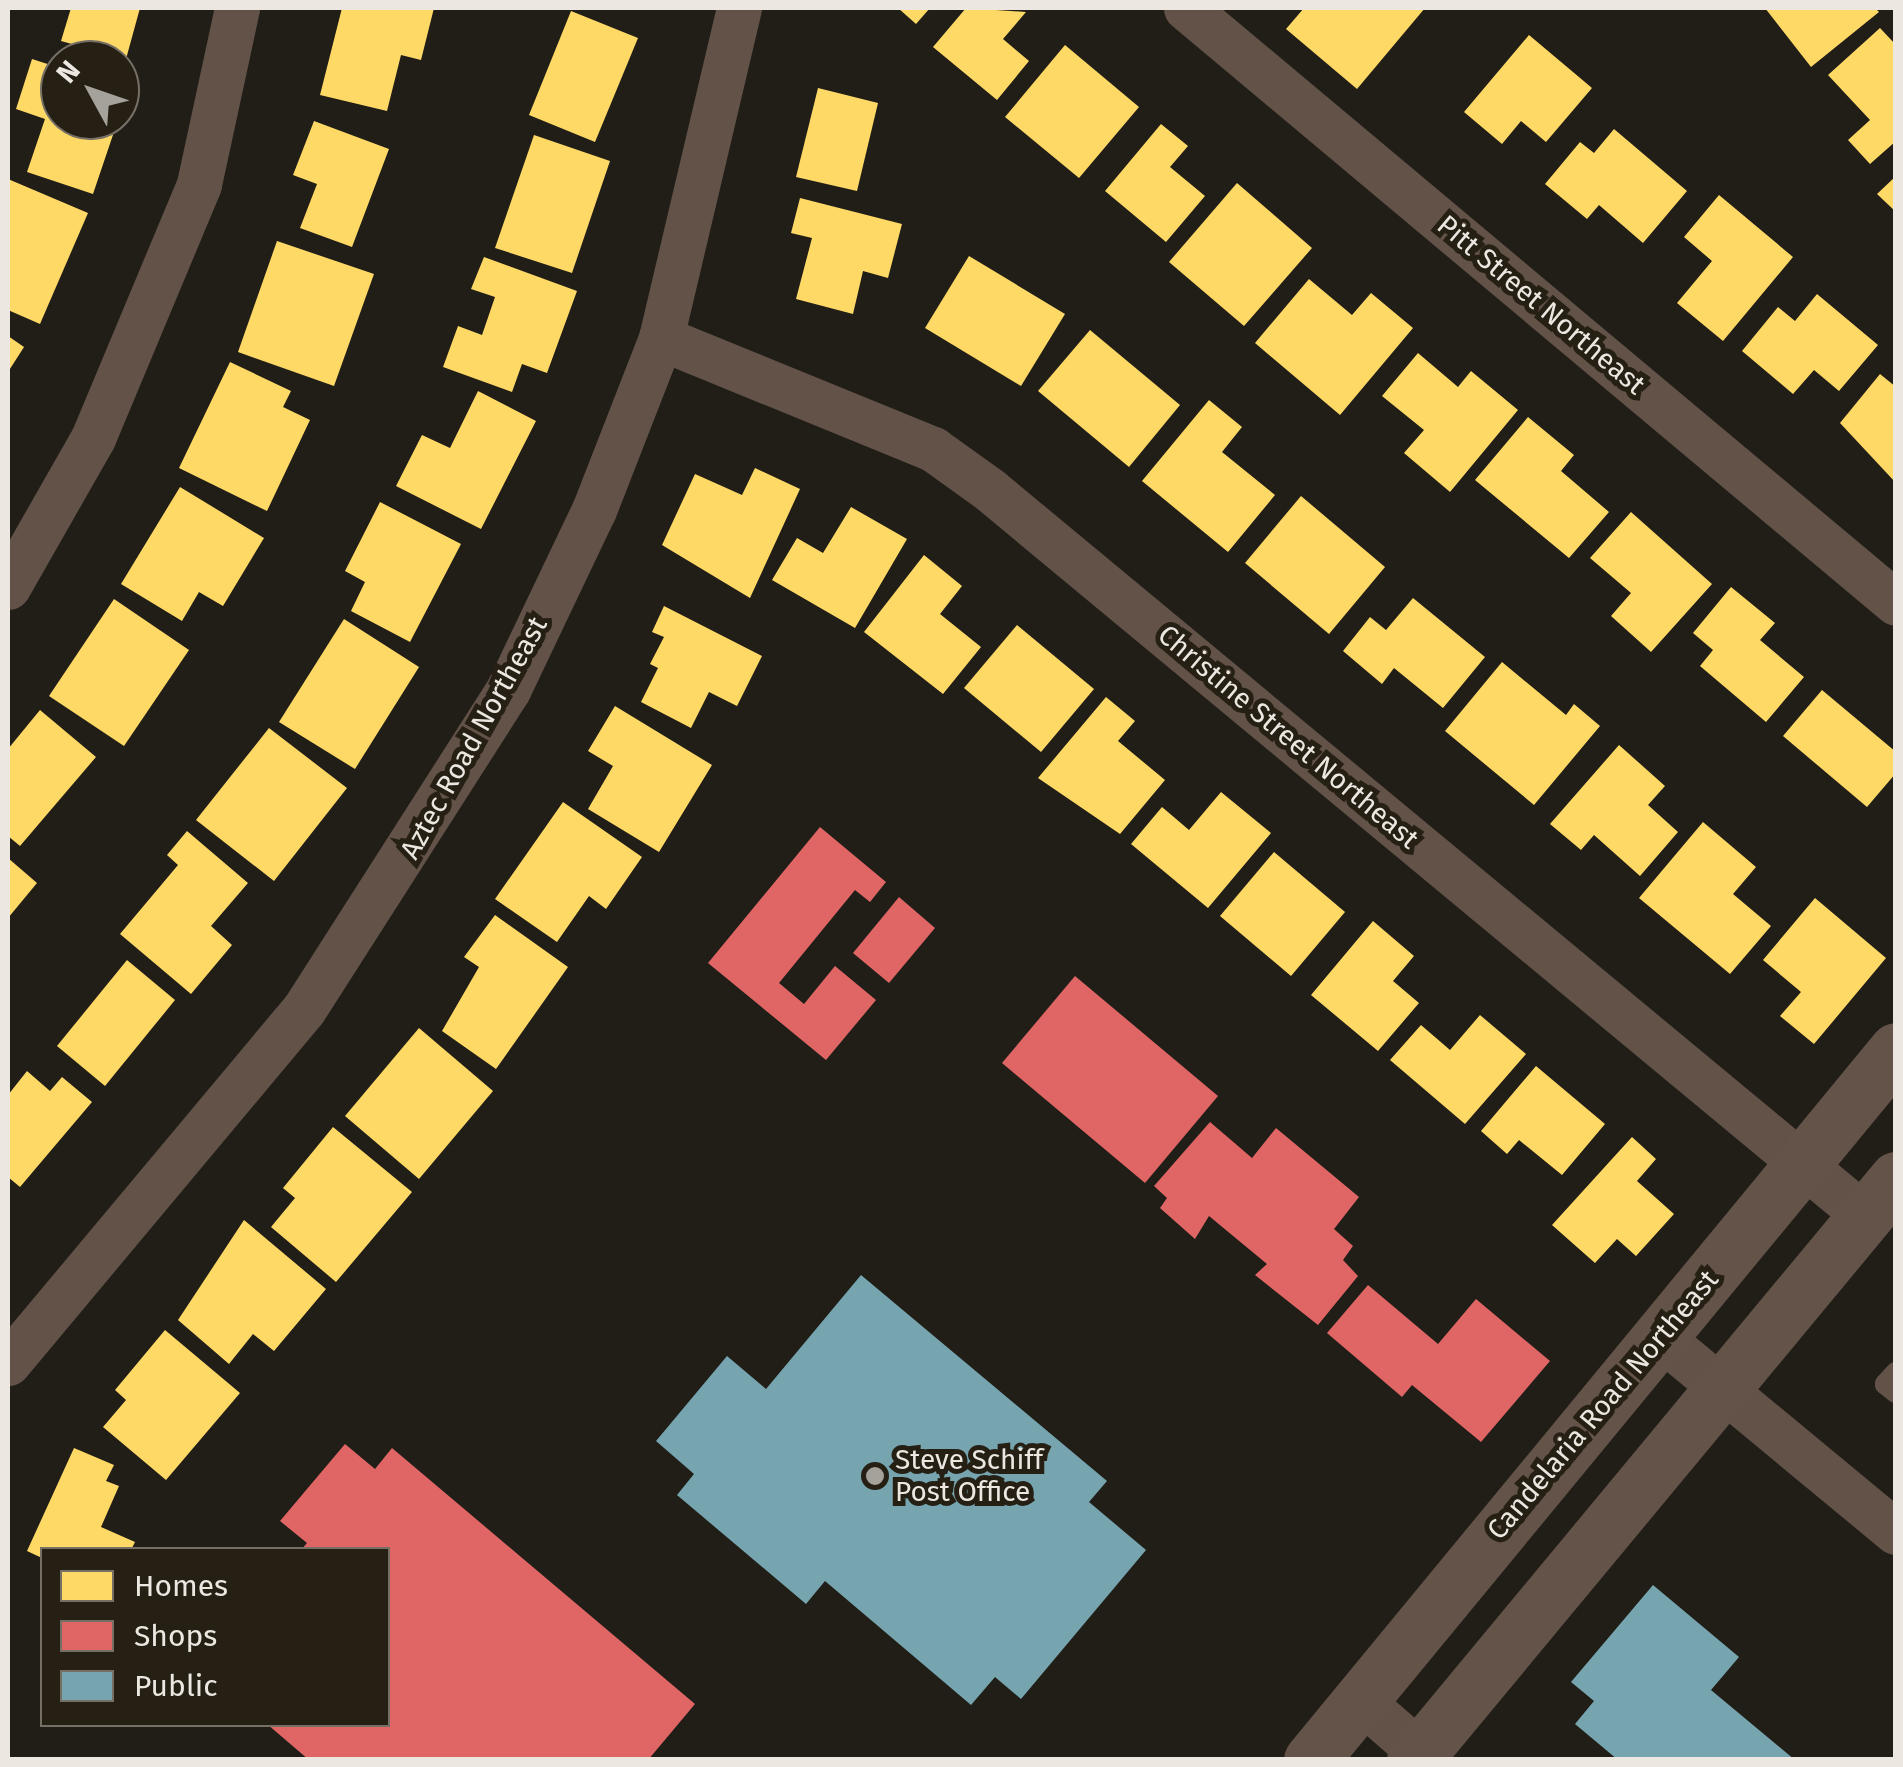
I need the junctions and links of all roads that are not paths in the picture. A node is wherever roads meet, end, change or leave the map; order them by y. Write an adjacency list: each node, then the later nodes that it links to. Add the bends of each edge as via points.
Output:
1 (237, 8): 5 (street, via 199,184 93,438)
2 (739, 8): 4 (street, Aztec Road Northeast)
3 (1186, 8): 6 (street, Pitt Street Northeast)
4 (662, 338): 8 (street, Christine Street Northeast, via 933,449 990,490); 11 (street, Aztec Road Northeast, via 594,510 508,690 396,878 304,1008)
5 (8, 587)
6 (1896, 602)
7 (1896, 1050): 8 (main road, Candelaria Road Northeast)
8 (1802, 1163): 9 (street, Christine Street Northeast); 10 (main road, Candelaria Road Northeast)
9 (1880, 1197): 13 (main road)
10 (1660, 1337): 13 (street); 16 (main road, Candelaria Road Northeast)
11 (8, 1363)
12 (1896, 1372): 14 (lane, via 1886,1384)
13 (1718, 1390): 15 (street); 17 (main road)
14 (1896, 1392)
15 (1896, 1532)
16 (1360, 1700): 17 (street); 18 (main road, Candelaria Road Northeast)
17 (1421, 1757)
18 (1311, 1760)

